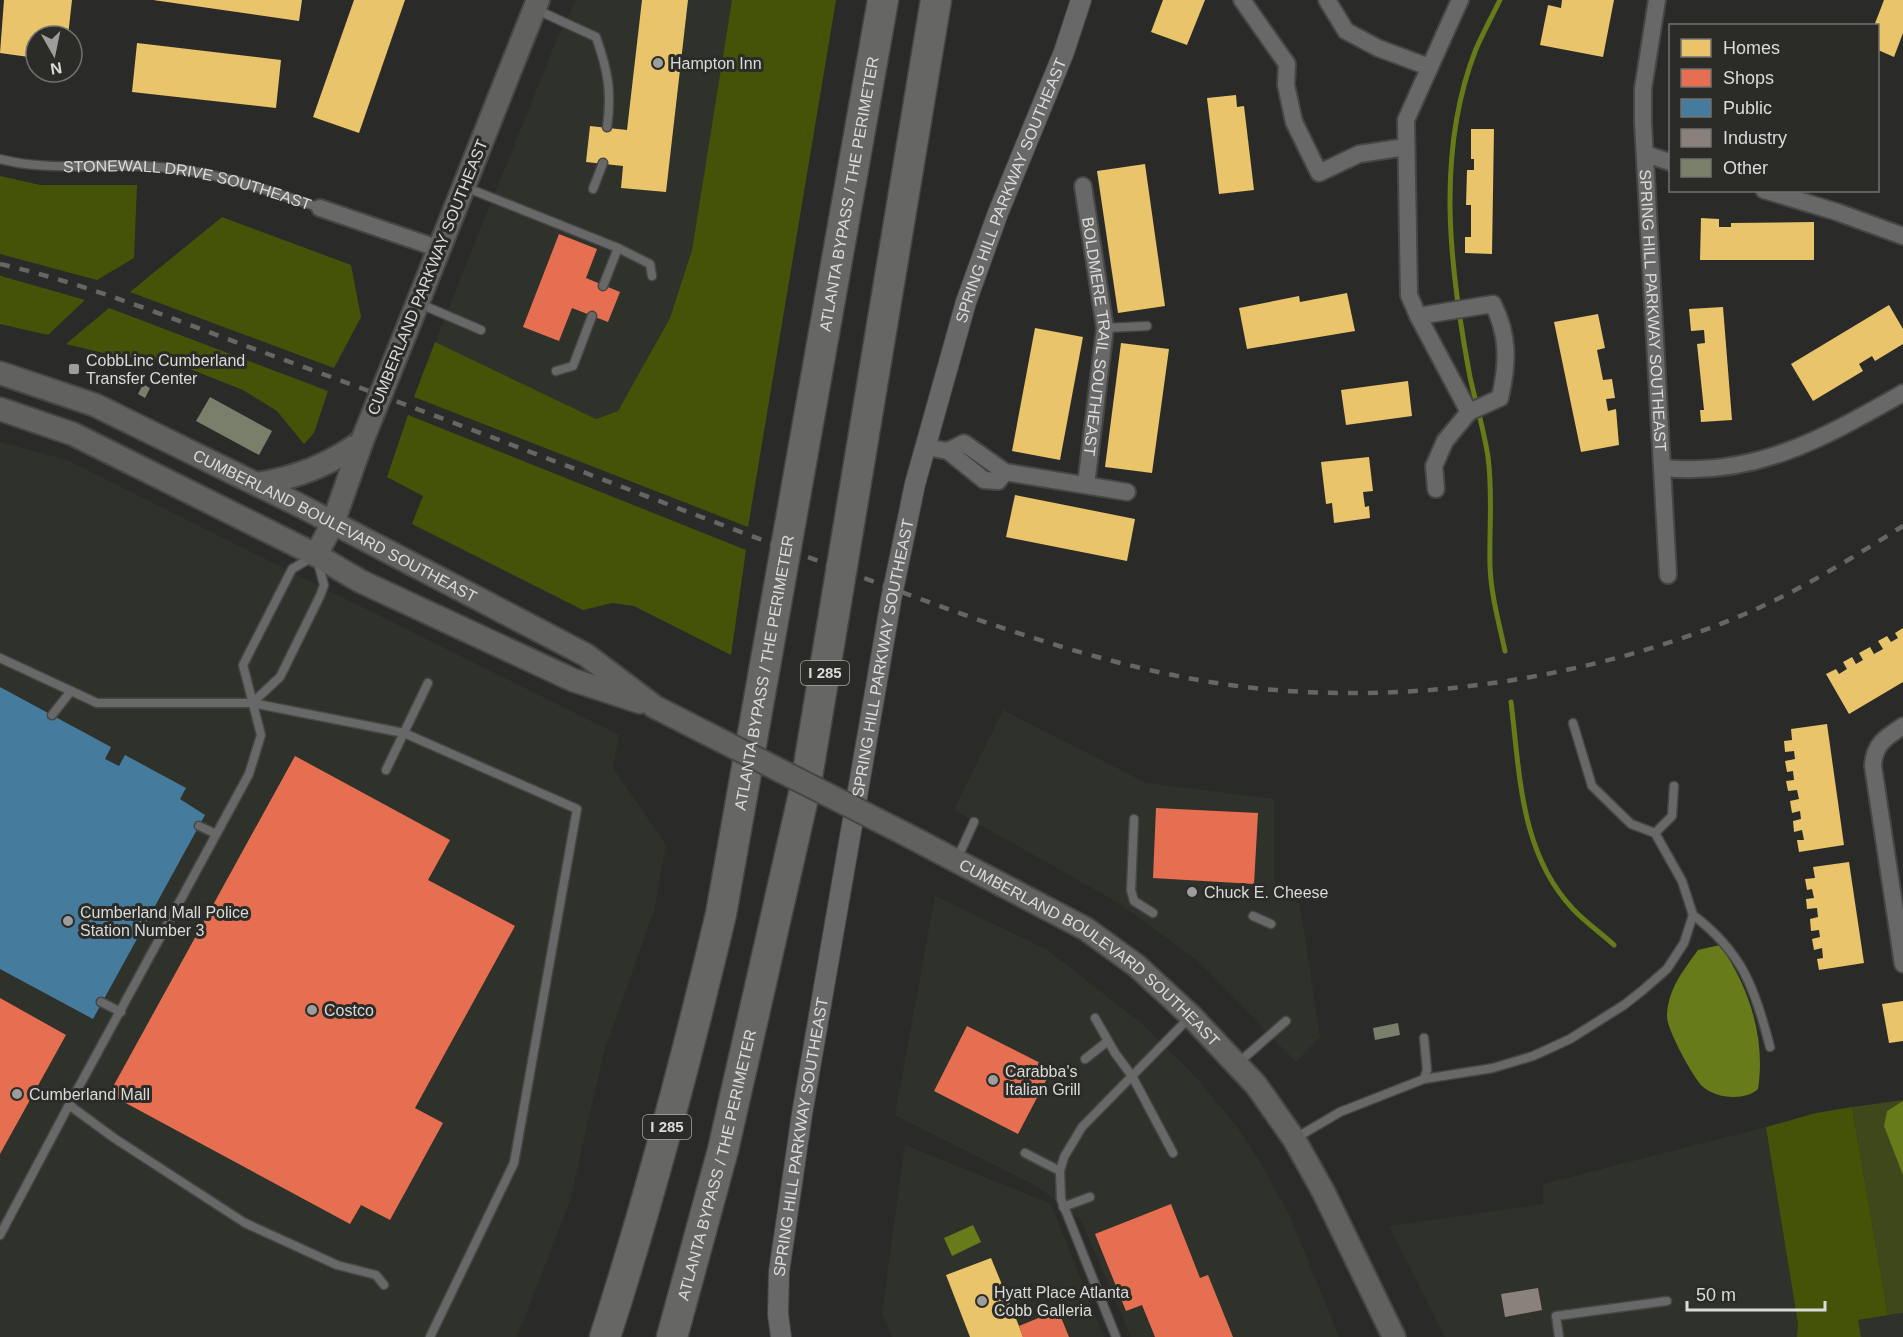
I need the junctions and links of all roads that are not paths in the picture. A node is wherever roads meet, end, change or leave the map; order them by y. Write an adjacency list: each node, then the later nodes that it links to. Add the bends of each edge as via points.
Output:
1 (884, 0): 92 (highway, ATLANTA BYPASS / THE PERIMETER / I 285, via 721,914 692,1038)
2 (936, 0): 93 (highway, ATLANTA BYPASS / THE PERIMETER / I 285, via 805,789 723,1150)
3 (1081, 0): 38 (street, SPRING HILL PARKWAY SOUTHEAST, via 966,302)
4 (1242, 0): 11 (street, via 1287,64 1291,113 1319,173 1359,154)
5 (1327, 0): 9 (street, via 1346,31)
6 (1460, 0): 9 (street)
7 (1657, 0): 12 (street, SPRING HILL PARKWAY SOUTHEAST, via 1643,89)
8 (536, 4): 10 (lane, via 596,38 607,68 611,97); 16 (main road, CUMBERLAND PARKWAY SOUTHEAST)
9 (1428, 67): 11 (street, via 1406,120)
10 (607, 127)
11 (1406, 147): 28 (street, via 1409,295)
12 (1645, 154): 14 (street, SPRING HILL PARKWAY SOUTHEAST); 39 (street, SPRING HILL PARKWAY SOUTHEAST)
13 (0, 159): 20 (lane, STONEWALL DRIVE SOUTHEAST, via 64,168 174,168 237,180)
14 (1669, 161)
15 (603, 163): 18 (lane)
16 (464, 186): 22 (lane); 23 (main road, CUMBERLAND PARKWAY SOUTHEAST)
17 (1083, 186): 30 (street, BOLDMERE TRAIL SOUTHEAST)
18 (593, 189)
19 (1771, 192): 21 (street)
20 (320, 208): 23 (street, STONEWALL DRIVE SOUTHEAST)
21 (1903, 236)
22 (618, 248): 24 (lane, via 650,264); 25 (lane)
23 (440, 249): 26 (main road, CUMBERLAND PARKWAY SOUTHEAST)
24 (652, 276)
25 (603, 286)
26 (414, 313): 31 (lane); 37 (main road, CUMBERLAND PARKWAY SOUTHEAST, bridge)
27 (592, 316): 32 (lane, via 573,366)
28 (1418, 316): 36 (street); 36 (street, via 1493,304 1501,319 1507,365 1500,398)
29 (1147, 326): 30 (lane)
30 (1105, 328): 41 (street, BOLDMERE TRAIL SOUTHEAST)
31 (482, 330)
32 (556, 371)
33 (0, 372): 40 (main road, CUMBERLAND BOULEVARD SOUTHEAST, via 95,405)
34 (1903, 393): 39 (street, SPRING HILL PARKWAY SOUTHEAST, via 1824,437 1781,454 1716,470)
35 (0, 409): 45 (main road, CUMBERLAND BOULEVARD SOUTHEAST, via 73,434)
36 (1469, 412): 42 (street, via 1445,441 1434,466)
37 (362, 441): 40 (main road, via 311,470); 44 (main road, CUMBERLAND PARKWAY SOUTHEAST)
38 (926, 447): 41 (street, via 948,451 964,443 1005,472); 94 (street, SPRING HILL PARKWAY SOUTHEAST, via 891,600 802,1114 778,1272)
39 (1664, 468): 46 (street, SPRING HILL PARKWAY SOUTHEAST)
40 (257, 484): 44 (main road, CUMBERLAND BOULEVARD SOUTHEAST)
41 (1086, 485): 43 (street)
42 (1436, 489)
43 (1127, 492)
44 (333, 523): 45 (main road, CUMBERLAND PARKWAY SOUTHEAST); 51 (main road, CUMBERLAND BOULEVARD SOUTHEAST, via 586,655)
45 (316, 555): 50 (lane, via 324,585 320,596 280,677); 50 (lane, via 292,569 243,665); 51 (main road, CUMBERLAND BOULEVARD SOUTHEAST, via 360,581 564,675)
46 (1668, 575)
47 (0, 658): 49 (lane)
48 (428, 683): 55 (lane)
49 (71, 691): 50 (lane, via 97,703); 52 (lane)
50 (252, 703): 55 (lane); 62 (lane, via 261,735 249,774)
51 (656, 707): 63 (main road, CUMBERLAND BOULEVARD SOUTHEAST, bridge)
52 (52, 715)
53 (1573, 723): 61 (lane, via 1593,786 1631,824)
54 (1903, 726): 68 (street, via 1880,741 1873,766)
55 (404, 733): 56 (lane); 91 (lane, via 578,809 514,1163)
56 (386, 770)
57 (1674, 786): 61 (lane, via 1672,816)
58 (1134, 819): 64 (lane, via 1131,890 1134,901)
59 (974, 822): 63 (lane)
60 (199, 826): 62 (lane)
61 (1654, 833): 65 (lane, via 1682,881)
62 (216, 834): 70 (lane)
63 (957, 859): 71 (main road, CUMBERLAND BOULEVARD SOUTHEAST, via 1086,929 1137,966)
64 (1153, 913)
65 (1693, 915): 76 (lane, via 1718,934 1748,976); 80 (lane, via 1684,943 1666,969 1624,1005 1570,1039 1493,1068)
66 (1253, 916): 67 (lane)
67 (1271, 924)
68 (1903, 964)
69 (101, 1002): 70 (lane)
70 (121, 1012): 81 (lane)
71 (1191, 1016): 78 (main road, CUMBERLAND BOULEVARD SOUTHEAST); 79 (lane)
72 (1095, 1018): 75 (lane)
73 (1286, 1021): 78 (lane)
74 (1424, 1038): 80 (lane)
75 (1108, 1041): 77 (lane); 79 (lane)
76 (1770, 1047)
77 (1085, 1059)
78 (1236, 1064): 82 (main road, CUMBERLAND BOULEVARD SOUTHEAST)
79 (1132, 1076): 84 (lane); 85 (lane, via 1076,1134)
80 (1424, 1079): 82 (lane, via 1340,1112)
81 (69, 1105): 88 (lane); 89 (lane, via 245,1223 337,1265 376,1275)
82 (1294, 1139): 96 (main road, CUMBERLAND BOULEVARD SOUTHEAST)
83 (1025, 1153): 85 (lane)
84 (1173, 1153)
85 (1060, 1171): 87 (lane)
86 (1090, 1197): 87 (lane)
87 (1063, 1207): 95 (lane)
88 (0, 1235)
89 (384, 1285)
90 (1667, 1300): 97 (lane, via 1556,1316)
91 (430, 1337)
92 (605, 1337)
93 (672, 1337)
94 (781, 1337)
95 (1116, 1337)
96 (1394, 1337)
97 (1559, 1337)

